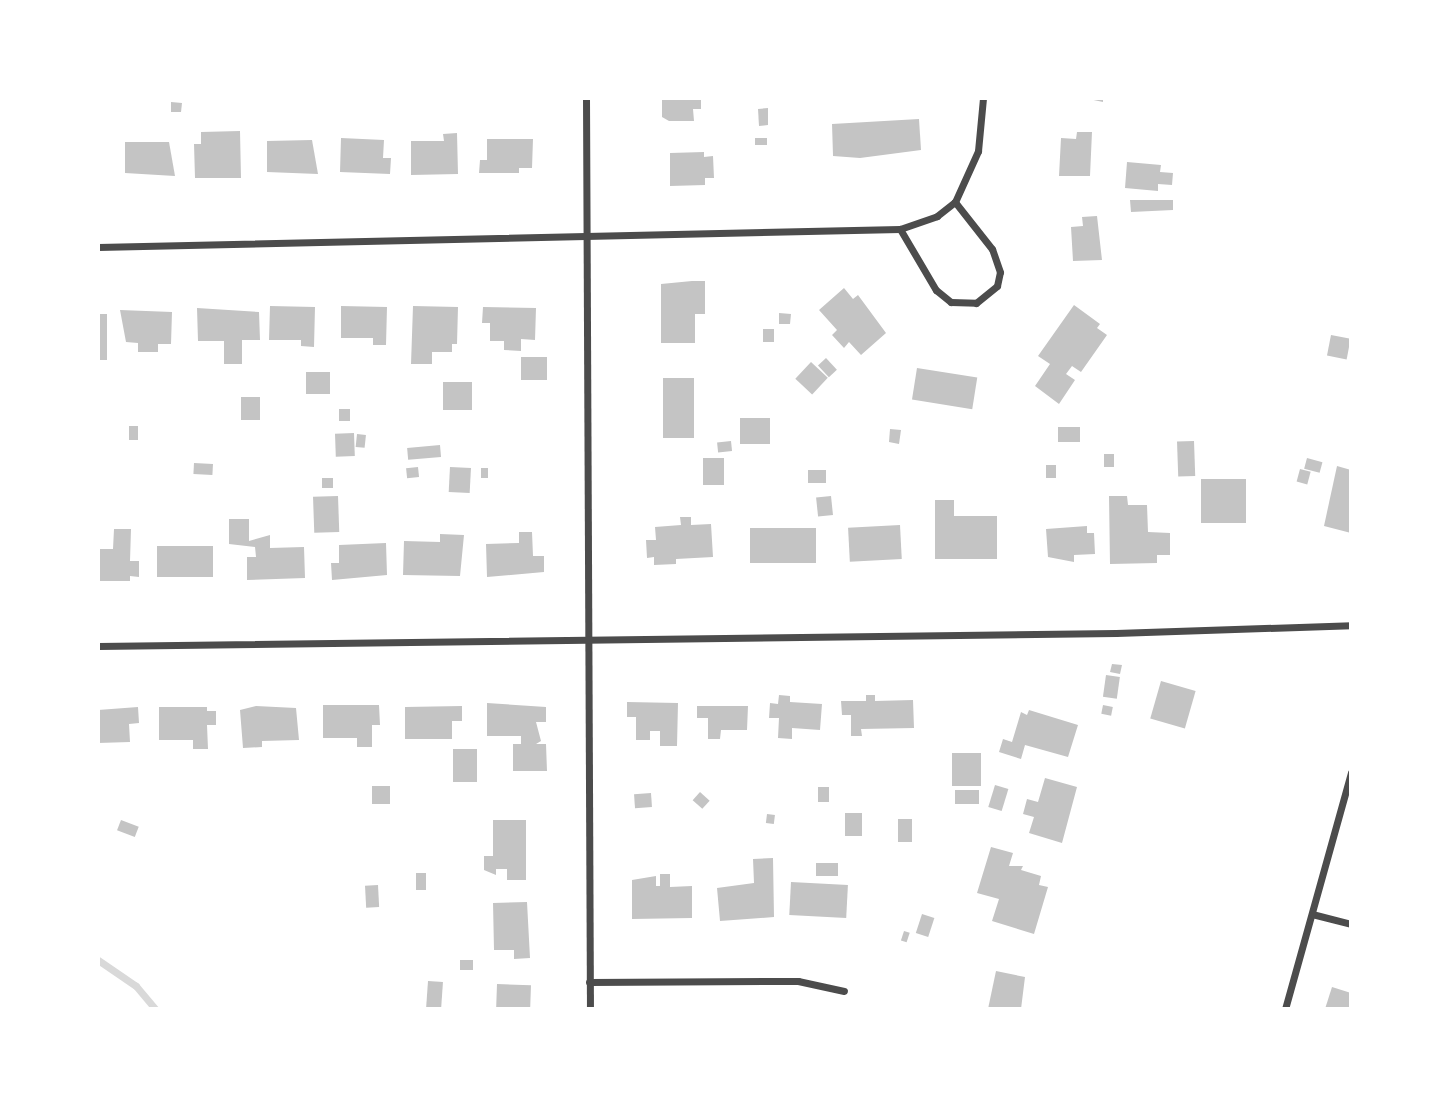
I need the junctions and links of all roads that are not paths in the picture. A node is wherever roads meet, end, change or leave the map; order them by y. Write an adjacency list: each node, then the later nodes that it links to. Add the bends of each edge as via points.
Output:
1 (586, 98): 5 (street)
2 (983, 98): 3 (street, via 978,151)
3 (955, 202): 4 (street, via 937,216); 4 (street, via 997,258 997,286 976,303 951,302 936,290)
4 (900, 229): 5 (street)
5 (588, 236): 6 (street); 8 (street)
6 (98, 247)
7 (1351, 625): 8 (street)
8 (588, 639): 9 (street); 13 (street)
9 (98, 646)
10 (1351, 772): 11 (street)
11 (1312, 914): 12 (street); 16 (street)
12 (1351, 925)
13 (589, 982): 14 (street, via 798,981); 15 (street)
14 (844, 990)
15 (590, 1009)
16 (1285, 1009)

